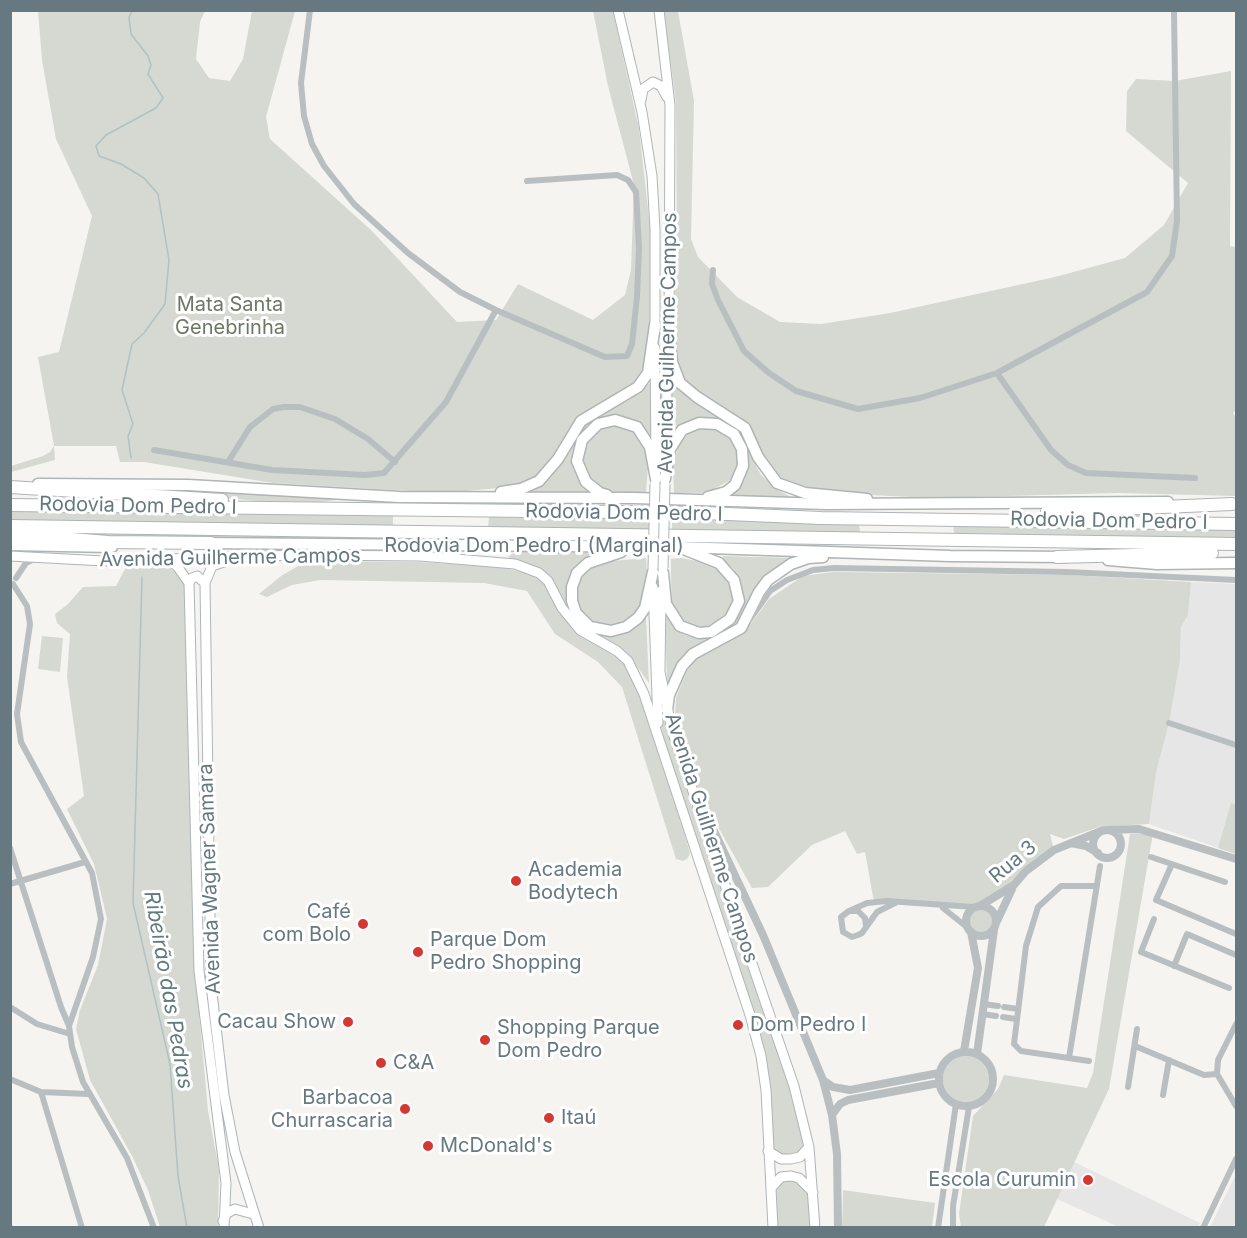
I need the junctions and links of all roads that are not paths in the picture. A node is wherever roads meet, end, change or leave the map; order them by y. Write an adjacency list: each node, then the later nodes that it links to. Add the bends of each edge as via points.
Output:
1 (310, 10): 9 (street, via 301,83 304,116 324,166 354,204 408,253 460,292)
2 (618, 10): 5 (main road, Avenida Guilherme Campos)
3 (659, 10): 6 (main road, Avenida Guilherme Campos)
4 (1174, 10): 12 (street, via 1177,221 1172,256 1147,292)
5 (642, 111): 6 (main road, via 643,89 653,82 666,94); 10 (main road, Avenida Guilherme Campos, via 654,202)
6 (670, 118): 11 (main road, Avenida Guilherme Campos)
7 (527, 181): 9 (street, via 617,175 628,180 636,192 639,248 632,344 627,356 605,357)
8 (712, 270): 12 (street, via 718,300 744,351 796,391 858,409 920,398)
9 (496, 310): 15 (street, via 446,402)
10 (655, 325): 17 (main road, Avenida Guilherme Campos); 19 (highway, via 652,361 644,379 632,393 581,421 553,466 532,485 506,492)
11 (669, 333): 17 (main road, Avenida Guilherme Campos); 23 (highway, via 672,362 680,383 745,428 758,457 777,483 805,493)
12 (997, 373): 16 (street, via 1052,450 1068,465 1086,473)
13 (153, 450): 14 (street)
14 (228, 462): 15 (street, via 272,470 365,475 384,473); 15 (street, via 250,427 273,409 300,407 335,419)
15 (395, 462)
16 (1195, 478)
17 (660, 482): 20 (highway, via 650,447 637,428 615,420 598,424 582,440 577,461 586,482 600,493); 21 (highway, via 670,448 682,430 708,423 734,434 744,457 735,485 720,495); 44 (main road, Avenida Guilherme Campos, bridge)
18 (10, 486): 19 (highway, via 188,485); 25 (highway)
19 (399, 496): 20 (highway)
20 (634, 498): 21 (highway)
21 (682, 500): 23 (highway)
22 (10, 505): 25 (highway, Rodovia Dom Pedro I)
23 (908, 505): 24 (highway, via 1119,500)
24 (1234, 505): 26 (highway, via 1042,512)
25 (310, 509): 26 (highway, Rodovia Dom Pedro I)
26 (991, 518): 27 (highway, Rodovia Dom Pedro I)
27 (1236, 524)
28 (10, 526): 31 (highway, Rodovia Dom Pedro I)
29 (10, 534): 30 (highway, via 100,542)
30 (211, 543): 32 (highway, Rodovia Dom Pedro I (Marginal), via 87,548); 34 (highway, Rodovia Dom Pedro I (Marginal))
31 (1236, 544)
32 (10, 545)
33 (678, 547): 34 (highway, Rodovia Dom Pedro I (Marginal)); 36 (highway, Rodovia Dom Pedro I (Marginal)); 44 (highway, via 728,570 738,590 736,611 721,628 699,633 680,627 666,604)
34 (648, 548): 44 (highway, via 588,563 577,573 572,587 576,613 599,631 626,627 645,608)
35 (1236, 552): 38 (highway)
36 (863, 554): 38 (highway, Rodovia Dom Pedro I (Marginal)); 49 (highway, via 808,558 780,571 759,592)
37 (10, 556): 39 (main road, Avenida Guilherme Campos)
38 (1057, 556): 42 (highway, Rodovia Dom Pedro I (Marginal), via 1156,564)
39 (39, 557): 41 (main road, Avenida Guilherme Campos, via 104,561); 46 (street, via 26,563)
40 (250, 557): 41 (main road, Avenida Guilherme Campos); 48 (main road, via 212,566); 53 (main road, Avenida Guilherme Campos, via 420,556 515,564 533,570 548,581 562,608 580,630 628,661 644,694)
41 (165, 558): 47 (main road, via 177,566)
42 (1236, 563)
43 (12, 570): 46 (street)
44 (658, 570): 50 (main road, Avenida Guilherme Campos, via 660,672); 53 (main road, Avenida Guilherme Campos, via 657,720)
45 (1236, 580): 49 (street, via 834,568 802,573 778,585)
46 (13, 583): 63 (street, via 27,606 30,624 17,714 21,742)
47 (189, 583): 48 (main road, via 197,576); 117 (main road, Avenida Wagner Samara, via 199,971 226,1183)
48 (205, 583): 116 (main road, Avenida Wagner Samara, via 211,985 224,1095)
49 (741, 628): 50 (highway, via 693,654 682,666)
50 (668, 710): 54 (main road, Avenida Guilherme Campos)
51 (1169, 723): 52 (street)
52 (1236, 745)
53 (665, 758): 112 (main road, Avenida Guilherme Campos, via 750,1015 766,1090)
54 (687, 779): 101 (street, via 724,850); 111 (main road, Avenida Guilherme Campos, via 794,1086)
55 (1139, 829): 56 (street, Rua 3); 59 (street, via 1126,837); 62 (street, Rua 3)
56 (1103, 831): 57 (street, Rua 3); 59 (street, via 1118,835); 60 (street, via 1094,841)
57 (1067, 843): 60 (street, Rua 3); 69 (street, Rua 3, via 1040,859)
58 (10, 848): 66 (street)
59 (1120, 848): 60 (street, via 1110,857)
60 (1098, 853)
61 (1151, 857): 64 (street)
62 (1236, 859)
63 (85, 862): 66 (street); 89 (street, via 92,873 101,919 93,957)
64 (1172, 864): 67 (street); 79 (street, via 1156,900)
65 (1100, 866): 70 (street)
66 (20, 880): 68 (street); 89 (street)
67 (1225, 882)
68 (10, 884)
69 (1014, 885): 73 (street, Rua 3); 77 (street)
70 (1097, 886): 85 (street, via 1061,886 1038,907 1026,946); 95 (street)
71 (897, 902): 72 (street); 74 (street, via 867,903); 76 (street, via 877,912)
72 (940, 907): 73 (street); 78 (street)
73 (977, 907): 77 (street, via 991,909); 78 (street, via 967,916)
74 (849, 911): 76 (street, via 862,914); 76 (street, via 841,917 843,932 854,936)
75 (1154, 919): 81 (street, via 1141,952)
76 (866, 927)
77 (995, 927): 78 (street, via 981,936); 83 (street)
78 (970, 930): 93 (street, via 978,968)
79 (1236, 934)
80 (1236, 955): 81 (street, via 1187,934)
81 (1174, 966): 82 (street)
82 (1229, 988)
83 (983, 1004): 85 (street); 86 (street)
84 (10, 1007): 91 (street, via 37,1024)
85 (1017, 1009): 87 (street)
86 (982, 1014): 87 (street); 94 (street)
87 (1017, 1019): 95 (street, via 1017,1049)
88 (1236, 1024): 99 (street, via 1218,1060)
89 (69, 1026): 91 (street)
90 (1137, 1029): 92 (street)
91 (70, 1034): 105 (street)
92 (1135, 1046): 96 (street); 103 (street)
93 (964, 1051): 94 (street); 98 (street)
94 (977, 1054): 109 (street, via 993,1072 994,1082 991,1090)
95 (1069, 1058): 97 (street)
96 (1169, 1060): 99 (street, via 1204,1075); 106 (street)
97 (1089, 1062)
98 (939, 1073): 101 (street, via 850,1090 833,1087); 102 (street)
99 (1217, 1074): 108 (street)
100 (10, 1080): 104 (street)
101 (823, 1080): 110 (street)
102 (939, 1083): 107 (street); 110 (street, via 848,1100)
103 (1128, 1087)
104 (41, 1092): 105 (street); 118 (street)
105 (88, 1094): 119 (street, via 127,1158)
106 (1163, 1095)
107 (956, 1104): 109 (street); 124 (street)
108 (1236, 1106)
109 (969, 1107): 125 (street)
110 (832, 1115): 123 (street, via 838,1166)
111 (809, 1147): 112 (main road, via 791,1159 781,1159); 115 (main road, Avenida Guilherme Campos)
112 (768, 1151): 114 (main road, Avenida Guilherme Campos)
113 (1236, 1159): 126 (street)
114 (771, 1188): 115 (main road, via 781,1177 791,1176 799,1178); 121 (main road, Avenida Guilherme Campos)
115 (813, 1192): 122 (main road, Avenida Guilherme Campos)
116 (253, 1214): 117 (main road, via 235,1209 227,1213); 120 (main road, Avenida Wagner Samara)
117 (224, 1224)
118 (82, 1227)
119 (154, 1227)
120 (259, 1227)
121 (773, 1227)
122 (815, 1227)
123 (838, 1227)
124 (938, 1227)
125 (953, 1227)
126 (1203, 1227)

